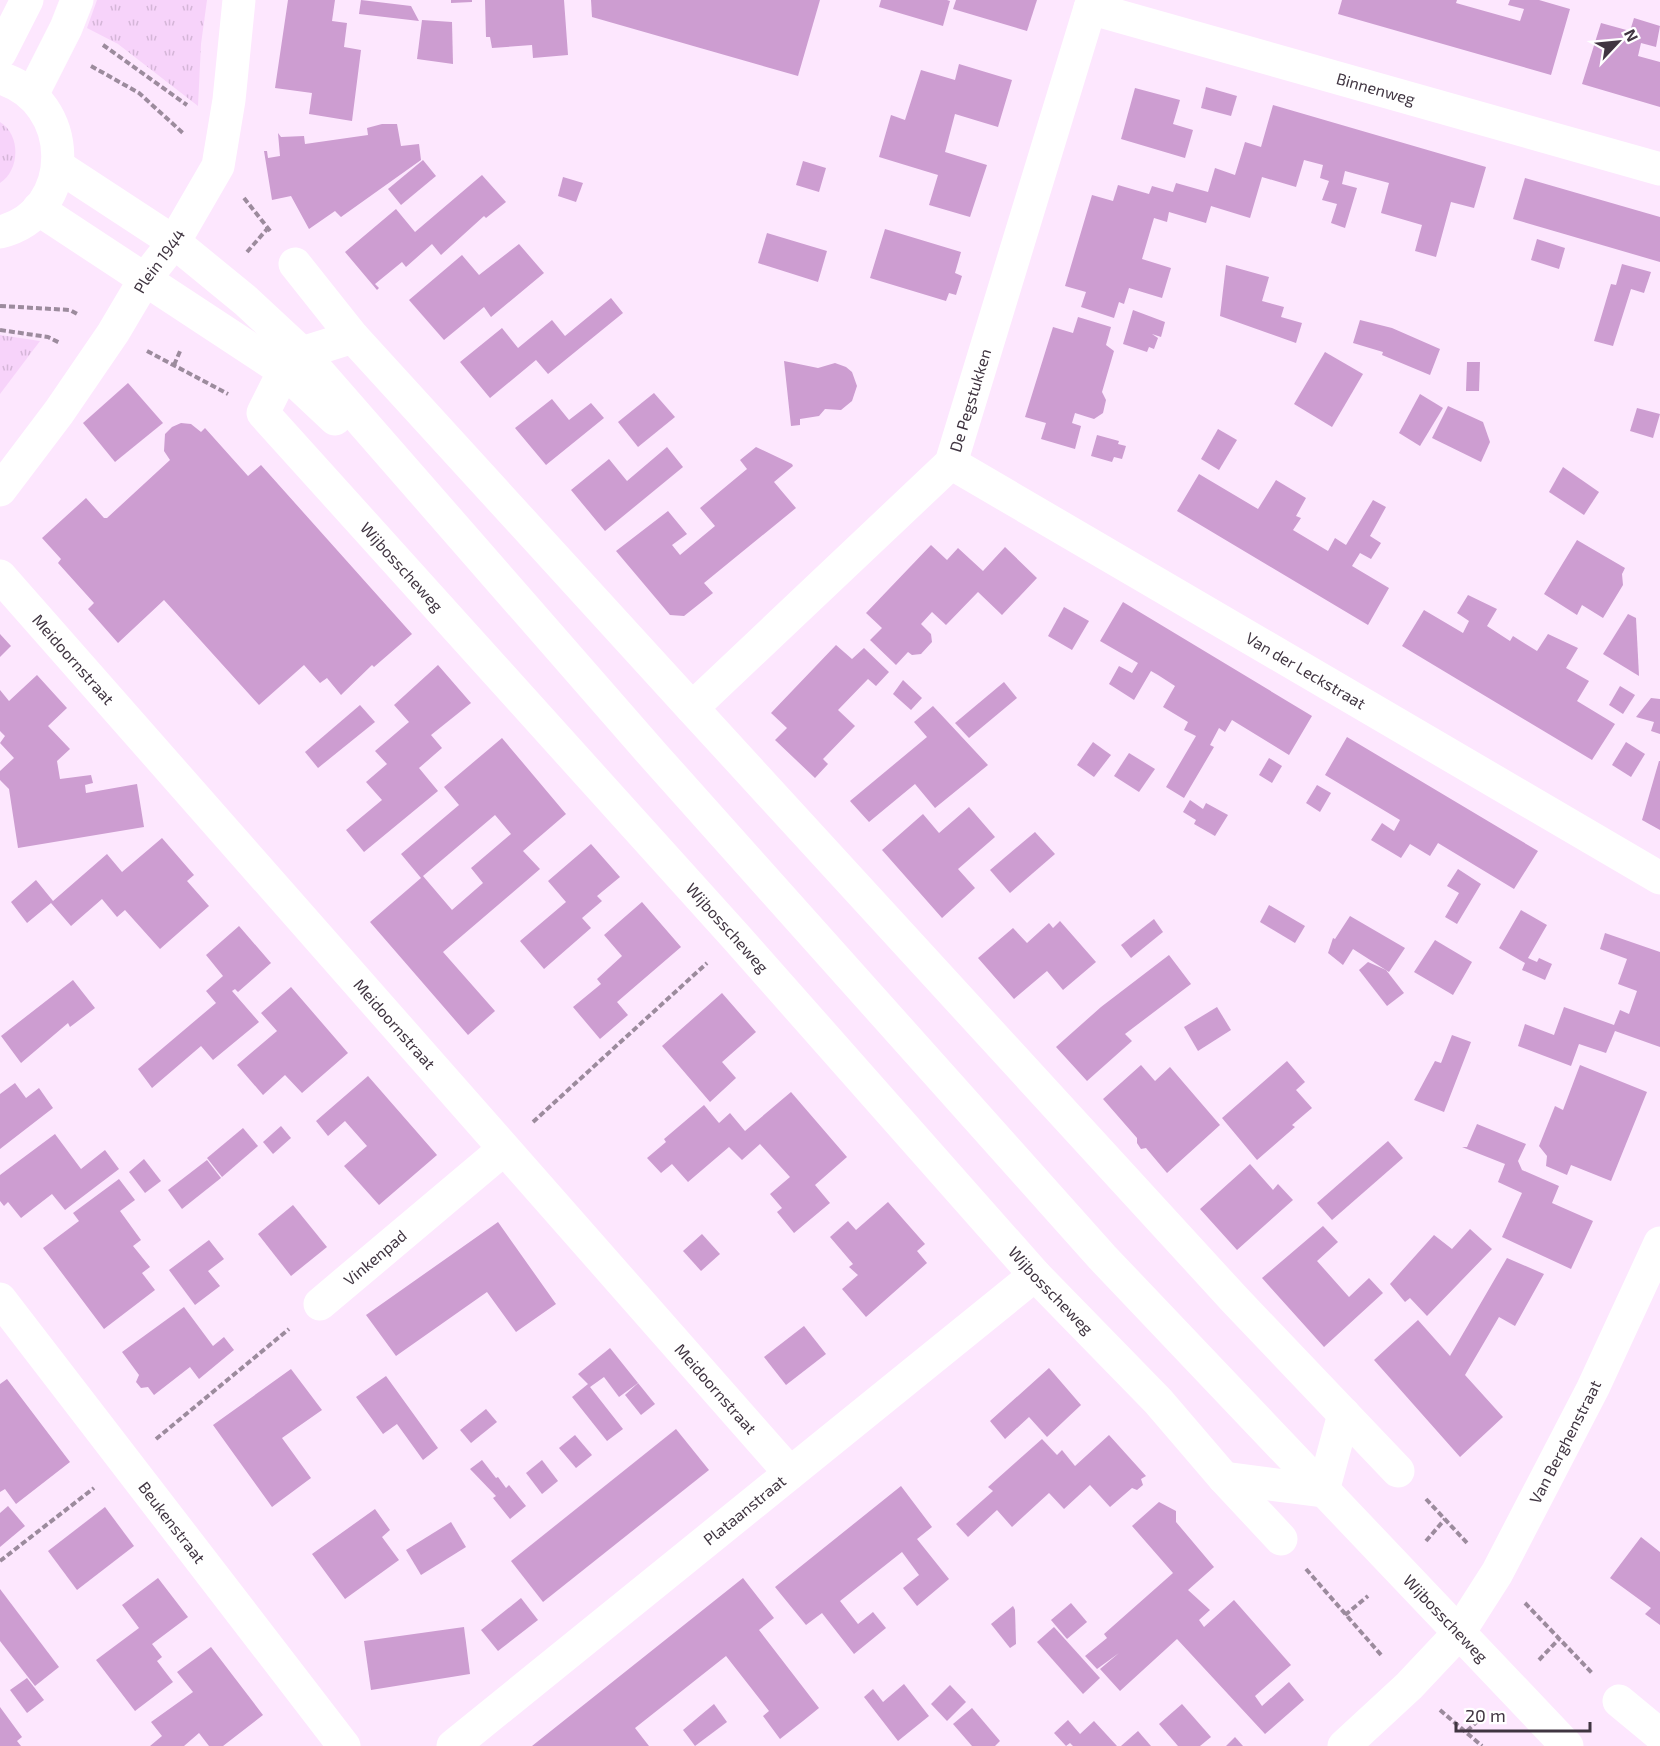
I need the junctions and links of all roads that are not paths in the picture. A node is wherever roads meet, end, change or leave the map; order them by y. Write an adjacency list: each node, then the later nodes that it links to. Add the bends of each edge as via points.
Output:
1 (27, 0): 5 (street)
2 (239, 0): 12 (street, Plein 1944, via 218,166)
3 (1093, 4): 9 (street, Binnenweg); 17 (street, De Pegstukken)
4 (67, 26): 7 (street)
5 (0, 53)
6 (0, 78): 7 (street)
7 (32, 95): 8 (street, via 54,127)
8 (58, 166): 10 (street, via 51,189); 12 (street, Wijbosscheweg)
9 (1660, 169)
10 (38, 209): 11 (street, via 23,222); 14 (street, Wijbosscheweg)
11 (0, 232)
12 (174, 242): 14 (street, Plein 1944); 16 (street, Wijbosscheweg, via 246,301)
13 (295, 264): 15 (street)
14 (145, 279): 16 (street, Wijbosscheweg); 18 (street, Plein 1944, via 96,359)
15 (353, 337): 16 (street); 20 (street)
16 (293, 362): 24 (street, Wijbosscheweg, via 263,413); 31 (street, Wijbosscheweg, via 450,526 1102,1257)
17 (951, 463): 20 (street, De Pegstukken); 21 (street, Van der Leckstraat)
18 (0, 490)
19 (0, 576): 22 (street, Meidoornstraat)
20 (692, 708): 27 (street)
21 (1660, 878)
22 (504, 1149): 26 (street, Vinkenpad); 29 (street, Meidoornstraat)
23 (1660, 1243): 33 (street, Van Berghenstraat, via 1593,1388 1497,1573)
24 (1035, 1275): 29 (street, Plataanstraat); 30 (street, Wijbosscheweg, via 1158,1401)
25 (0, 1299): 36 (street, Beukenstraat)
26 (320, 1304)
27 (1344, 1414): 28 (street); 31 (street)
28 (1398, 1471)
29 (790, 1473): 37 (street, Plataanstraat)
30 (1224, 1478): 31 (street); 32 (street, Wijbosscheweg)
31 (1323, 1491): 33 (street, Wijbosscheweg)
32 (1281, 1539)
33 (1458, 1634): 38 (street, Van Berghenstraat); 39 (street, Wijbosscheweg)
34 (1619, 1701): 35 (street)
35 (1660, 1735)
36 (344, 1746)
37 (453, 1746)
38 (1344, 1746)
39 (1567, 1746)

